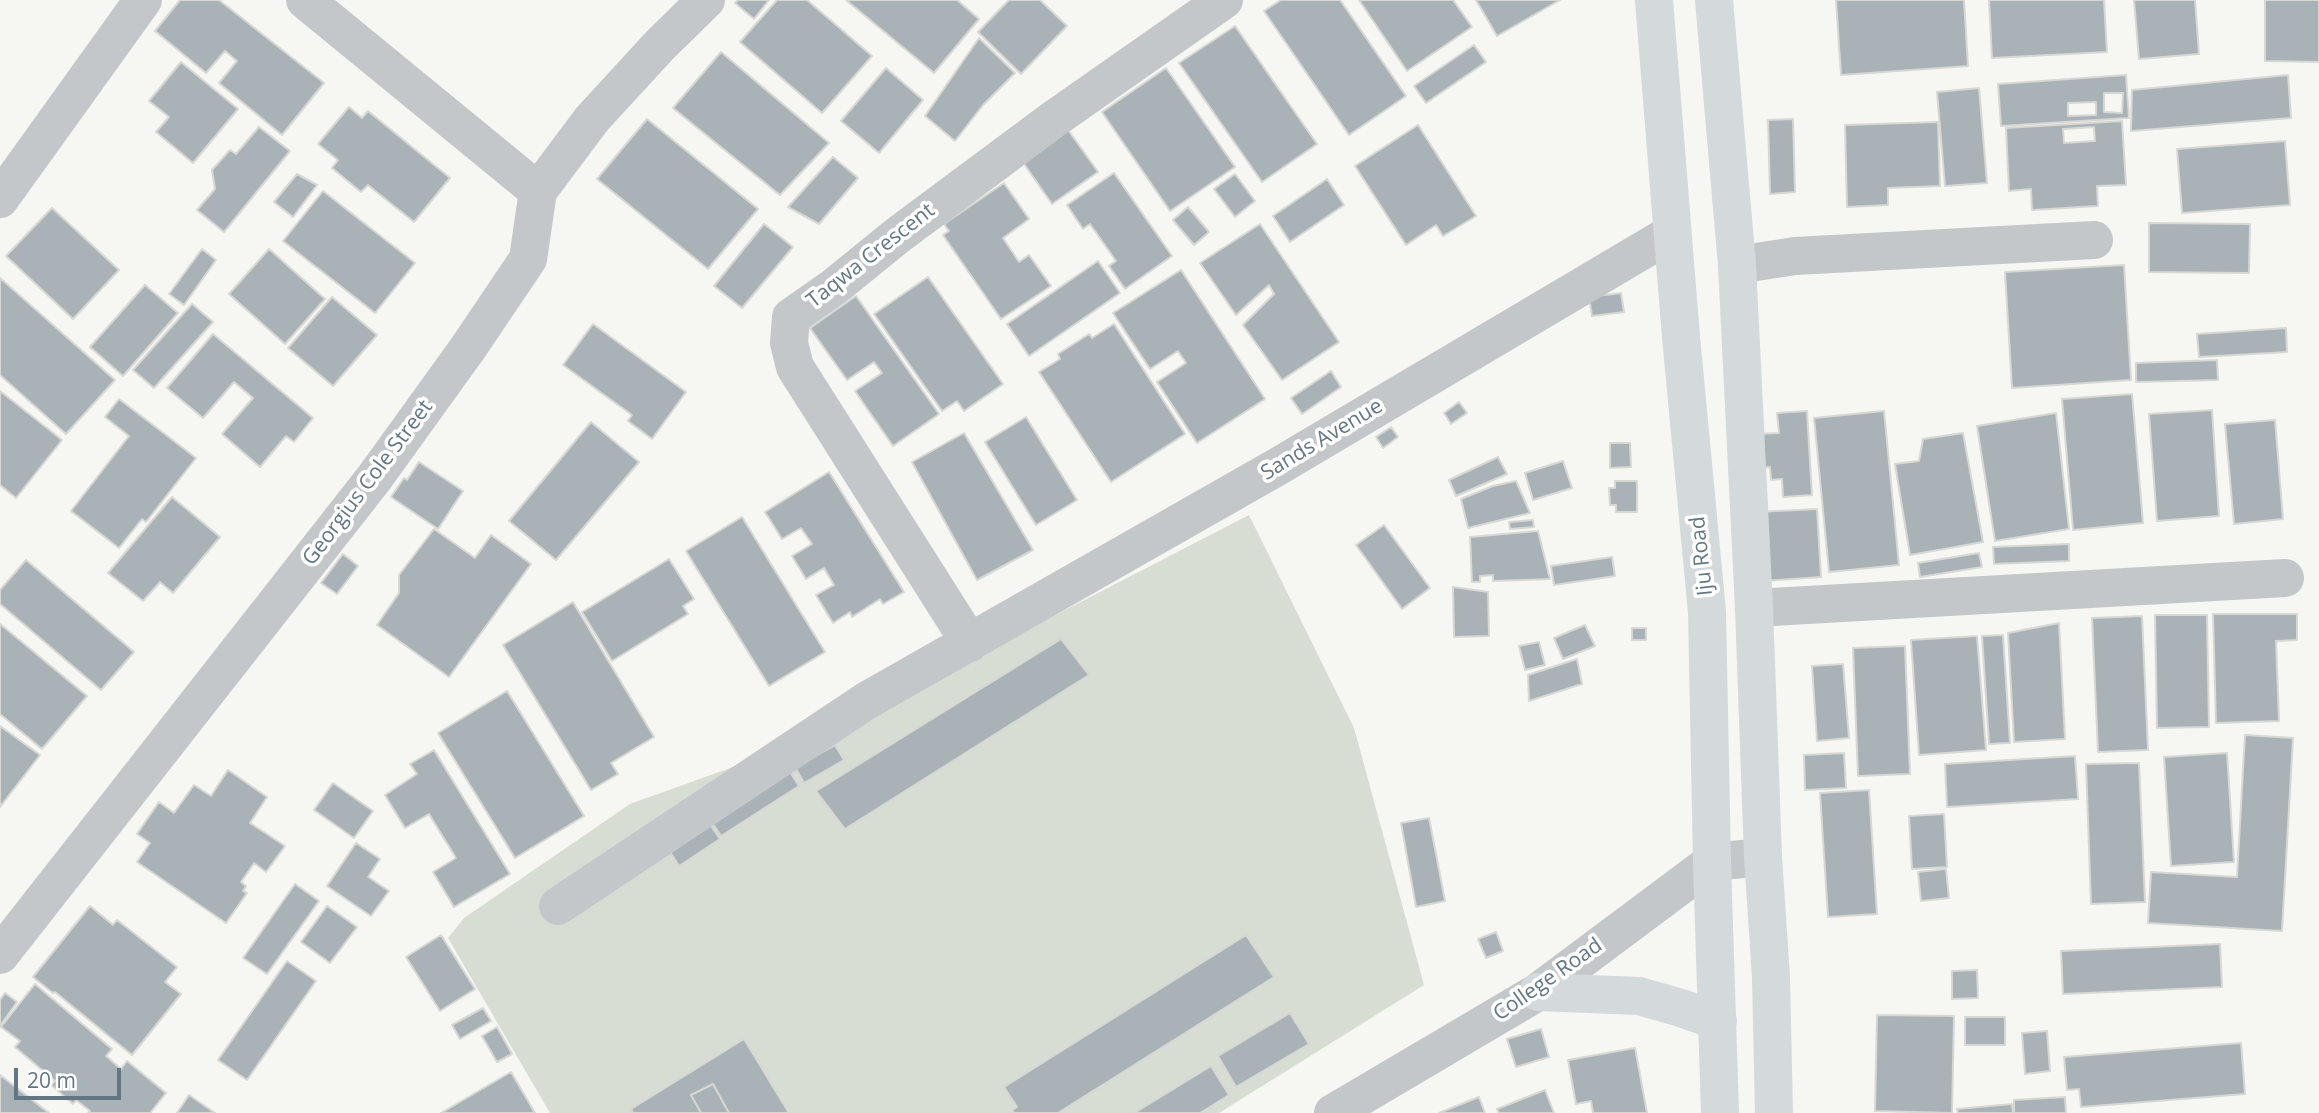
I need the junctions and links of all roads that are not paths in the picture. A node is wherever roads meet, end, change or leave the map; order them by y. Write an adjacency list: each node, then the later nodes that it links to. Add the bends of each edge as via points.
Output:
1 (143, 0): 8 (street)
2 (305, 0): 7 (street)
3 (706, 0): 7 (street, Georgius Cole Street, via 592,119)
4 (1224, 0): 14 (street, Taqwa Crescent, via 1054,119 791,317 789,342 795,368)
5 (1654, 0): 9 (main road, Iju Road)
6 (1714, 0): 11 (main road)
7 (538, 191): 18 (street, Georgius Cole Street, via 528,259 468,348 376,477)
8 (0, 199)
9 (1672, 233): 14 (street, Sands Avenue); 16 (main road, Iju Road, via 1707,612)
10 (2094, 240): 11 (street, via 1795,256)
11 (1737, 265): 13 (main road)
12 (2285, 578): 13 (street)
13 (1754, 608): 15 (main road)
14 (970, 643): 17 (street, Sands Avenue, via 866,701)
15 (1763, 857): 16 (street); 23 (main road)
16 (1712, 862): 19 (street, College Road); 20 (main road, Iju Road)
17 (558, 906)
18 (0, 955)
19 (1538, 992): 20 (main road, via 1639,996); 21 (street, College Road)
20 (1718, 1021): 22 (main road, Iju Road)
21 (1333, 1113)
22 (1720, 1113)
23 (1774, 1113)

